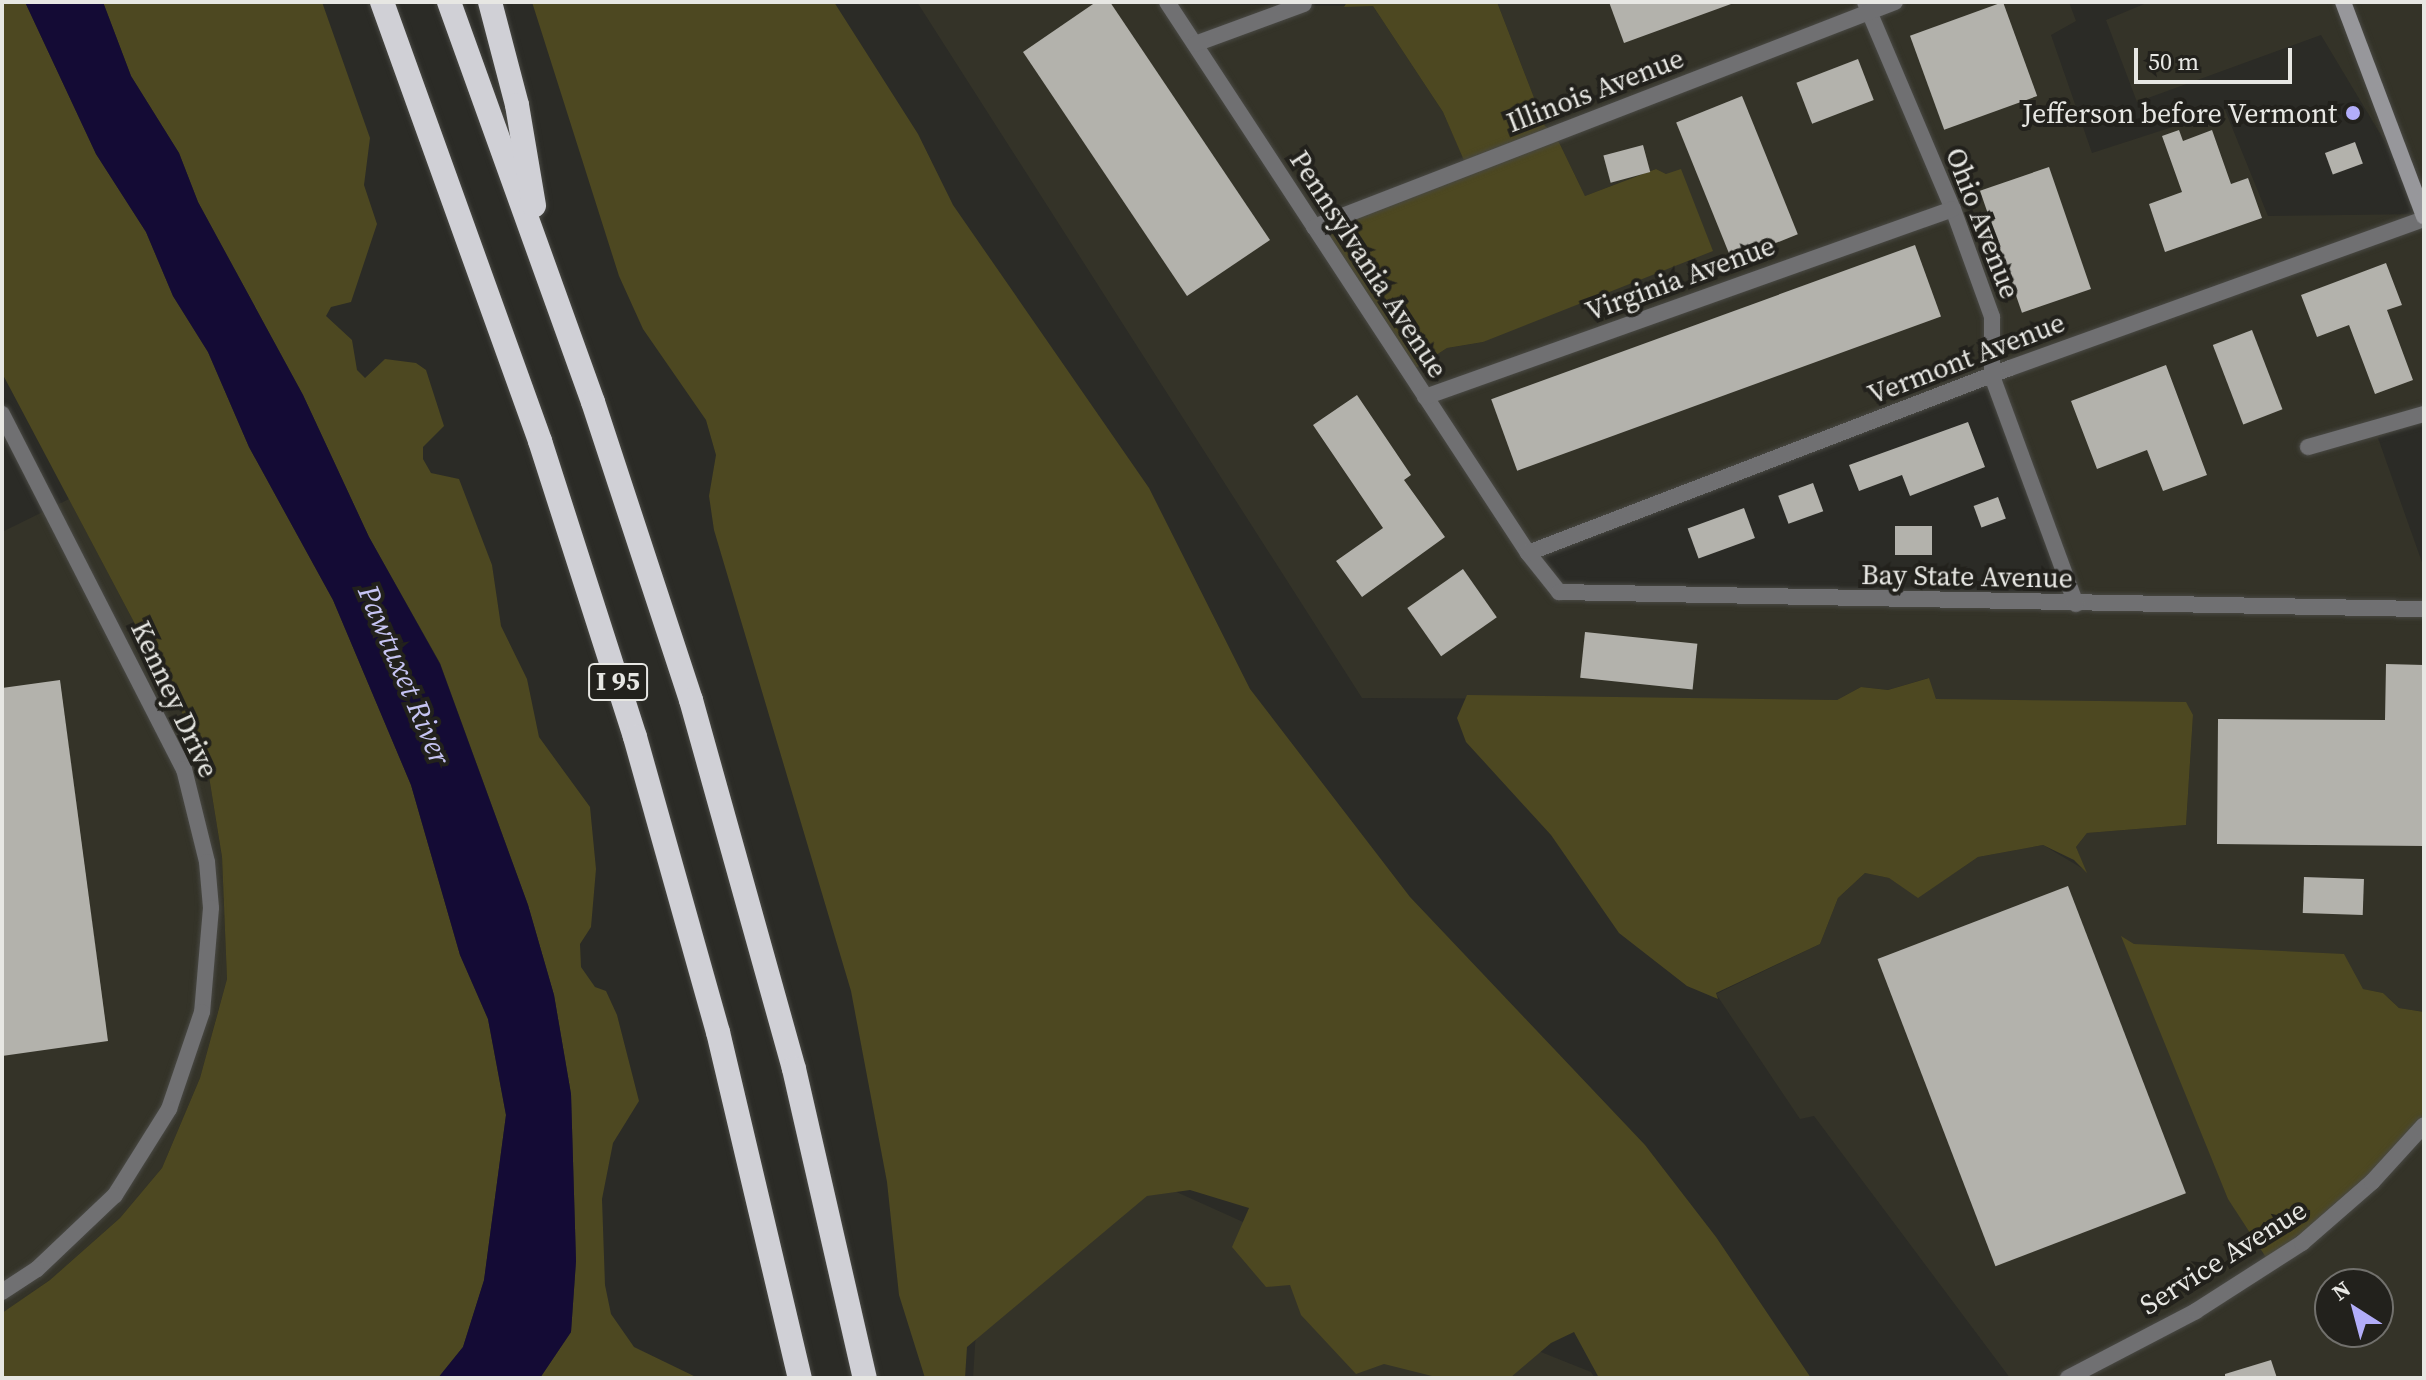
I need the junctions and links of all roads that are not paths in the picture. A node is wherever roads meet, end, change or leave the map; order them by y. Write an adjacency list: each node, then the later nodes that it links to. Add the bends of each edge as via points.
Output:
1 (382, 2): 24 (highway, I 95, via 540,441 635,737 722,1047)
2 (449, 2): 13 (highway, I 95)
3 (490, 2): 13 (highway, via 519,118)
4 (1167, 2): 9 (street, Pennsylvania Avenue)
5 (1895, 2): 8 (street, Illinois Avenue)
6 (2343, 2): 11 (main road)
7 (1304, 4): 9 (street)
8 (1867, 6): 10 (street, Ohio Avenue); 12 (street, Illinois Avenue)
9 (1195, 44): 12 (street, Pennsylvania Avenue)
10 (1953, 209): 14 (street, Ohio Avenue, via 1992,317); 15 (street, Virginia Avenue)
11 (2424, 218): 14 (street, Vermont Avenue)
12 (1314, 227): 15 (street, Pennsylvania Avenue)
13 (542, 260): 25 (highway, I 95, via 618,474 708,758 798,1084)
14 (1992, 376): 19 (street, Vermont Avenue); 20 (street, Ohio Avenue)
15 (1425, 397): 19 (street, Pennsylvania Avenue)
16 (2, 414): 23 (street, Kenney Drive, via 184,769 207,862 211,908 202,1012 169,1109 115,1195 37,1269)
17 (2424, 414): 18 (street)
18 (2308, 447)
19 (1528, 553): 20 (street, Bay State Avenue, via 1554,588 1576,595)
20 (2076, 604): 21 (street, Bay State Avenue)
21 (2424, 609)
22 (2424, 1125): 26 (street, Service Avenue, via 2372,1182 2302,1243 2196,1311)
23 (2, 1292)
24 (800, 1378)
25 (865, 1378)
26 (2068, 1378)

